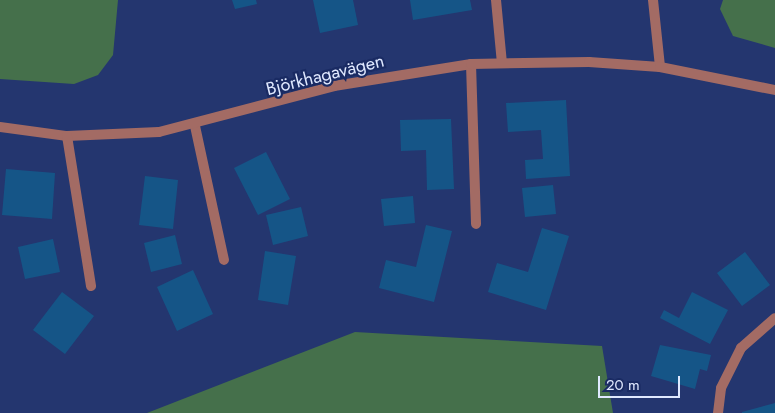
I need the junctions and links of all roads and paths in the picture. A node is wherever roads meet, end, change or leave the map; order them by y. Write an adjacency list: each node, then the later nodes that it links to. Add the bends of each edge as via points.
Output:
1 (496, 0): 3 (street)
2 (653, 0): 5 (street)
3 (502, 63): 4 (street, Björkhagavägen); 5 (street, Björkhagavägen)
4 (471, 64): 7 (street, Björkhagavägen, via 334,86); 10 (street)
5 (660, 67): 6 (street, Björkhagavägen)
6 (775, 90)
7 (195, 126): 9 (street, Björkhagavägen); 11 (street)
8 (0, 127): 9 (street, Björkhagavägen)
9 (67, 136): 12 (street)
10 (476, 224)
11 (224, 260)
12 (91, 286)
13 (775, 318): 14 (street, via 741,348 721,388)
14 (718, 413)

